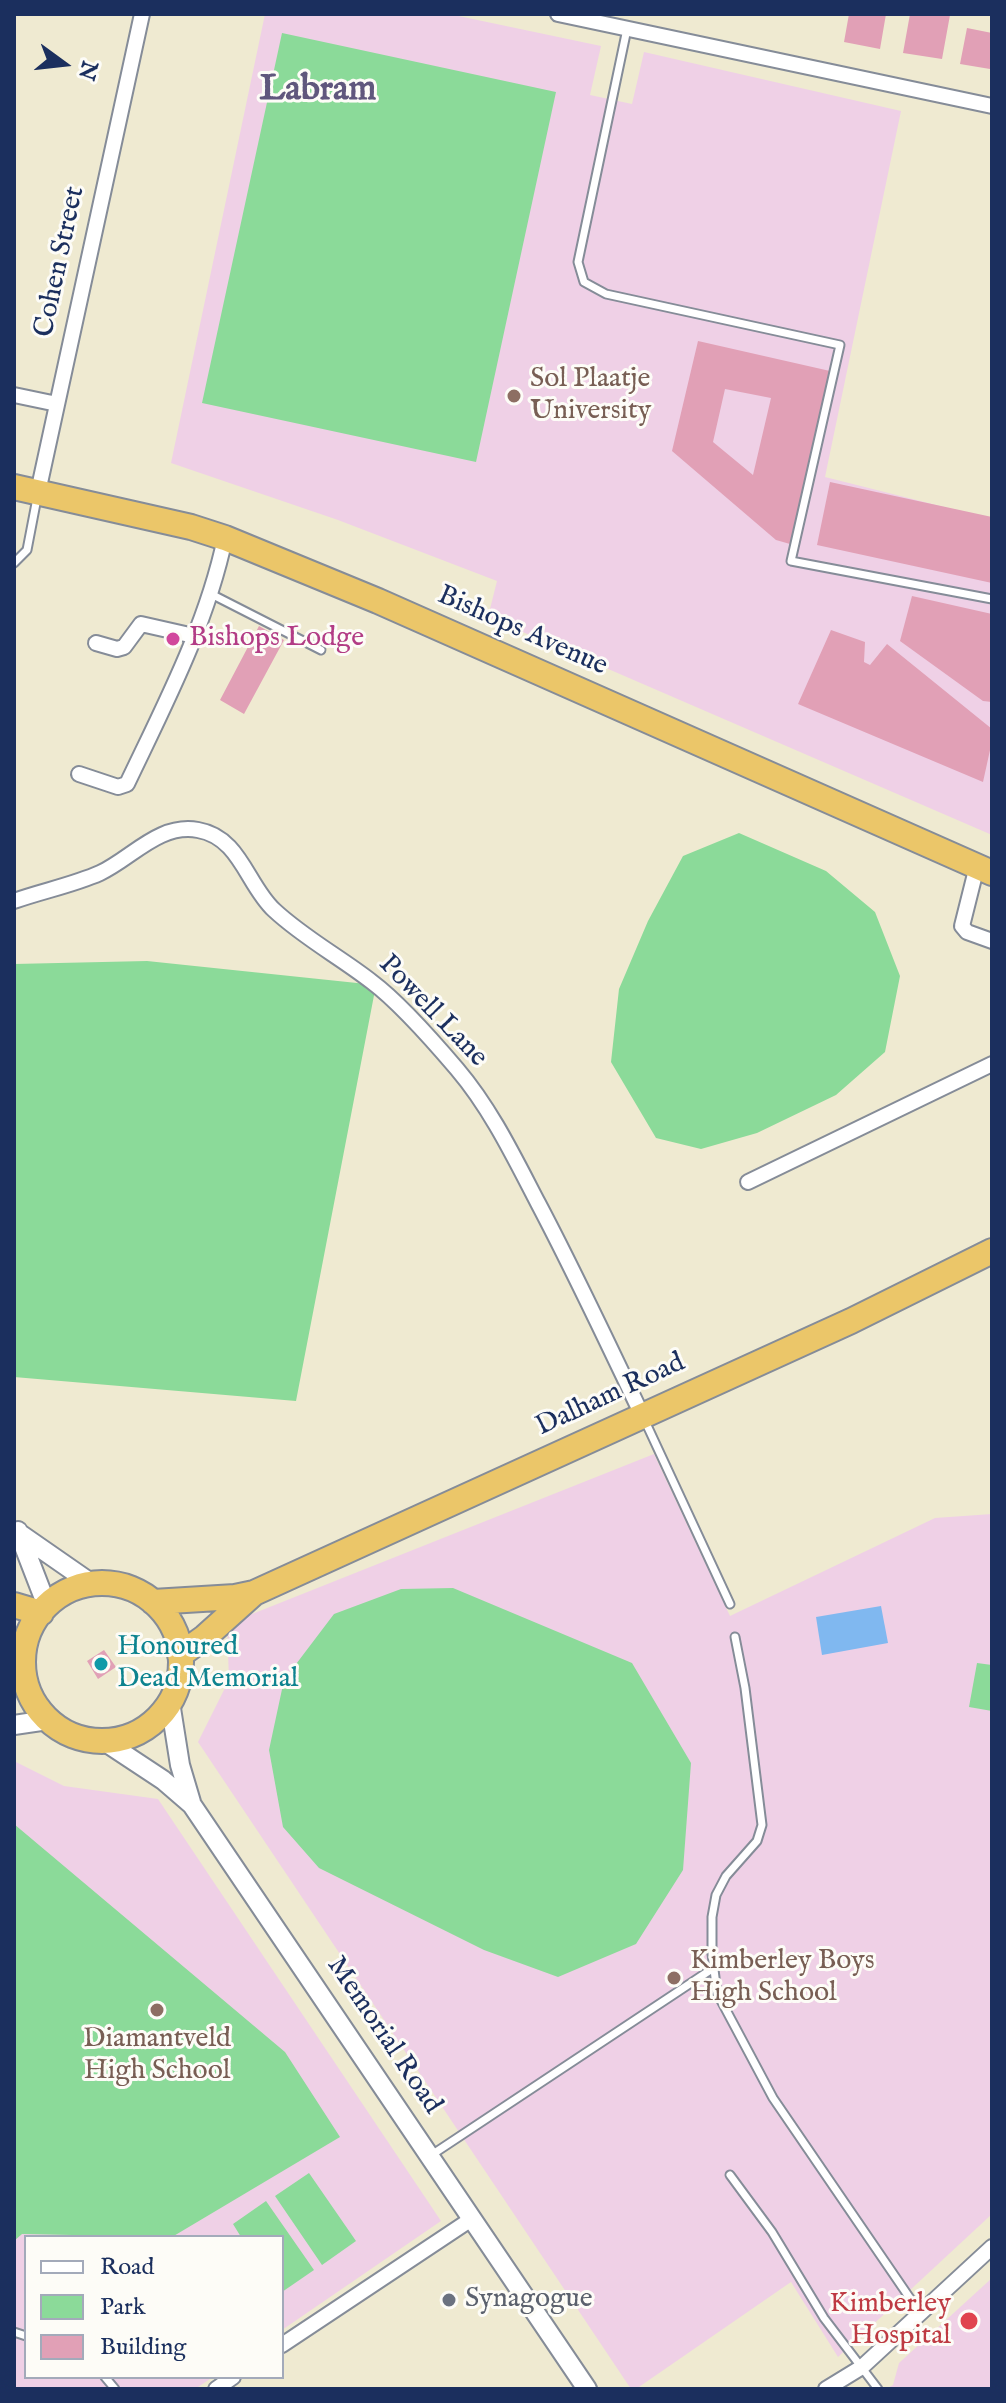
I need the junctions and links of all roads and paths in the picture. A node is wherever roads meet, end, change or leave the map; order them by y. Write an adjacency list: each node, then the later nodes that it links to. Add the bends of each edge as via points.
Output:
1 (142, 14): 7 (street, Cohen Street)
2 (558, 14): 3 (street)
3 (585, 17): 4 (street)
4 (627, 29): 5 (street); 13 (lane, via 578,262 584,282 606,294 840,345 791,561)
5 (992, 106)
6 (14, 395): 7 (street)
7 (57, 404): 9 (street, Cohen Street)
8 (14, 487): 9 (highway, Bishops Avenue)
9 (38, 492): 10 (highway, Bishops Avenue); 11 (lane, Cohen Street, via 27,550)
10 (225, 538): 12 (street); 18 (highway, Bishops Avenue)
11 (14, 563)
12 (211, 594): 14 (street); 16 (lane)
13 (992, 599)
14 (194, 636): 15 (street, via 141,624 124,647); 17 (street, via 127,784 118,787)
15 (96, 643)
16 (321, 650)
17 (79, 774)
18 (985, 870): 20 (street, via 962,926)
19 (14, 901): 24 (street, Powell Lane, via 101,872 176,831 194,829 223,840 273,909 385,993 466,1082 508,1145)
20 (992, 941)
21 (992, 1064): 22 (street)
22 (748, 1182)
23 (992, 1251): 24 (highway, Dalham Road)
24 (642, 1415): 27 (highway, Dalham Road); 29 (lane)
25 (17, 1530): 26 (street); 31 (street)
26 (92, 1584): 28 (highway, via 121,1585); 31 (highway, via 60,1595)
27 (254, 1593): 28 (highway, Dalham Road); 33 (highway, Dalham Road)
28 (153, 1602): 33 (highway, via 171,1626)
29 (730, 1604)
30 (14, 1605): 31 (highway)
31 (44, 1610): 34 (highway)
32 (735, 1637): 40 (lane, via 762,1825 757,1841 716,1895)
33 (180, 1655): 35 (highway, via 179,1680)
34 (19, 1664): 36 (highway, via 28,1691)
35 (170, 1702): 38 (highway, via 135,1734); 39 (street)
36 (48, 1720): 37 (street); 38 (highway, via 74,1736)
37 (14, 1725)
38 (104, 1741): 39 (street, Memorial Road)
39 (192, 1805): 41 (street, Memorial Road)
40 (712, 1969): 41 (lane); 45 (lane, via 720,2002 773,2098)
41 (430, 2156): 43 (street, Memorial Road)
42 (730, 2175): 47 (lane)
43 (473, 2218): 46 (street); 48 (street, Memorial Road)
44 (992, 2247): 45 (street)
45 (920, 2313): 47 (street)
46 (284, 2344)
47 (862, 2367): 49 (street); 50 (lane)
48 (587, 2389)
49 (826, 2389)
50 (878, 2389)

